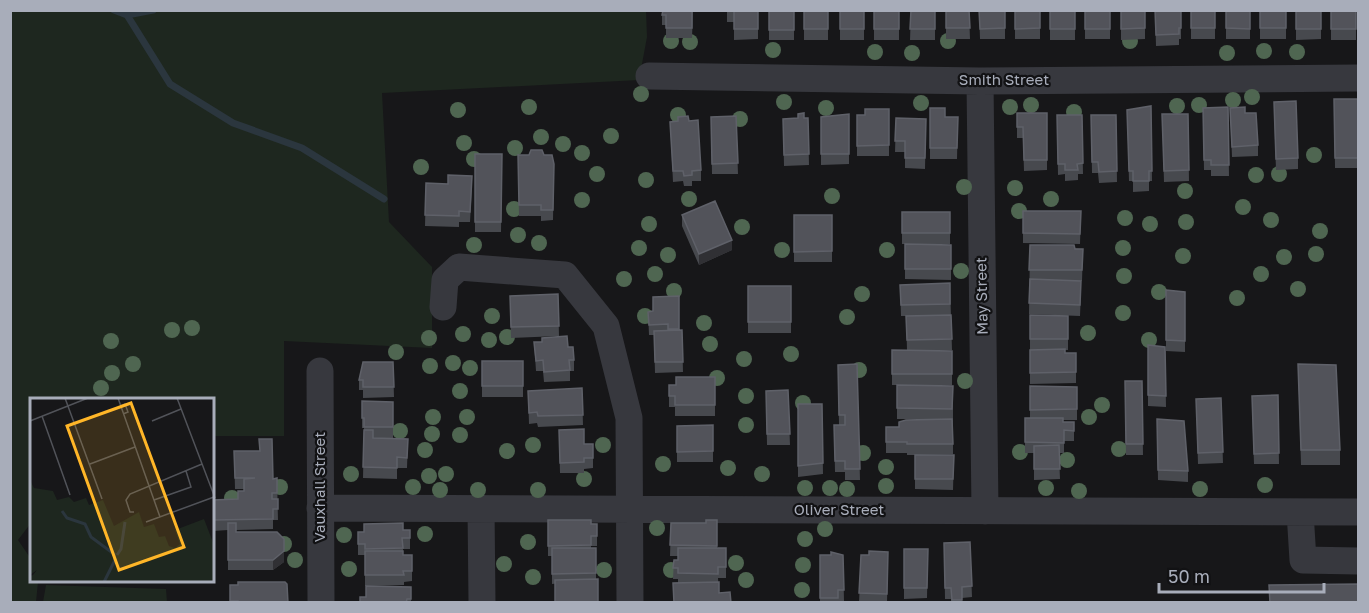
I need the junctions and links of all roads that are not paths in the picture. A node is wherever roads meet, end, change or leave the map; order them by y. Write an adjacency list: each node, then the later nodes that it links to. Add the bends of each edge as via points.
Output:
1 (649, 76): 3 (street, Smith Street)
2 (1359, 78): 3 (street, Smith Street)
3 (980, 81): 9 (street, May Street)
4 (443, 307): 8 (street, via 445,280 459,267 565,275 606,326 629,418)
5 (320, 371): 6 (street, Vauxhall Street)
6 (320, 508): 7 (street, Oliver Street); 13 (street, Vauxhall Street)
7 (482, 508): 8 (street, Oliver Street); 14 (street)
8 (628, 509): 9 (street, Oliver Street); 15 (street)
9 (985, 511): 10 (street, Oliver Street)
10 (1300, 512): 11 (street, Oliver Street); 12 (street, via 1303,560)
11 (1359, 512)
12 (1359, 561)
13 (321, 603)
14 (482, 603)
15 (630, 603)

